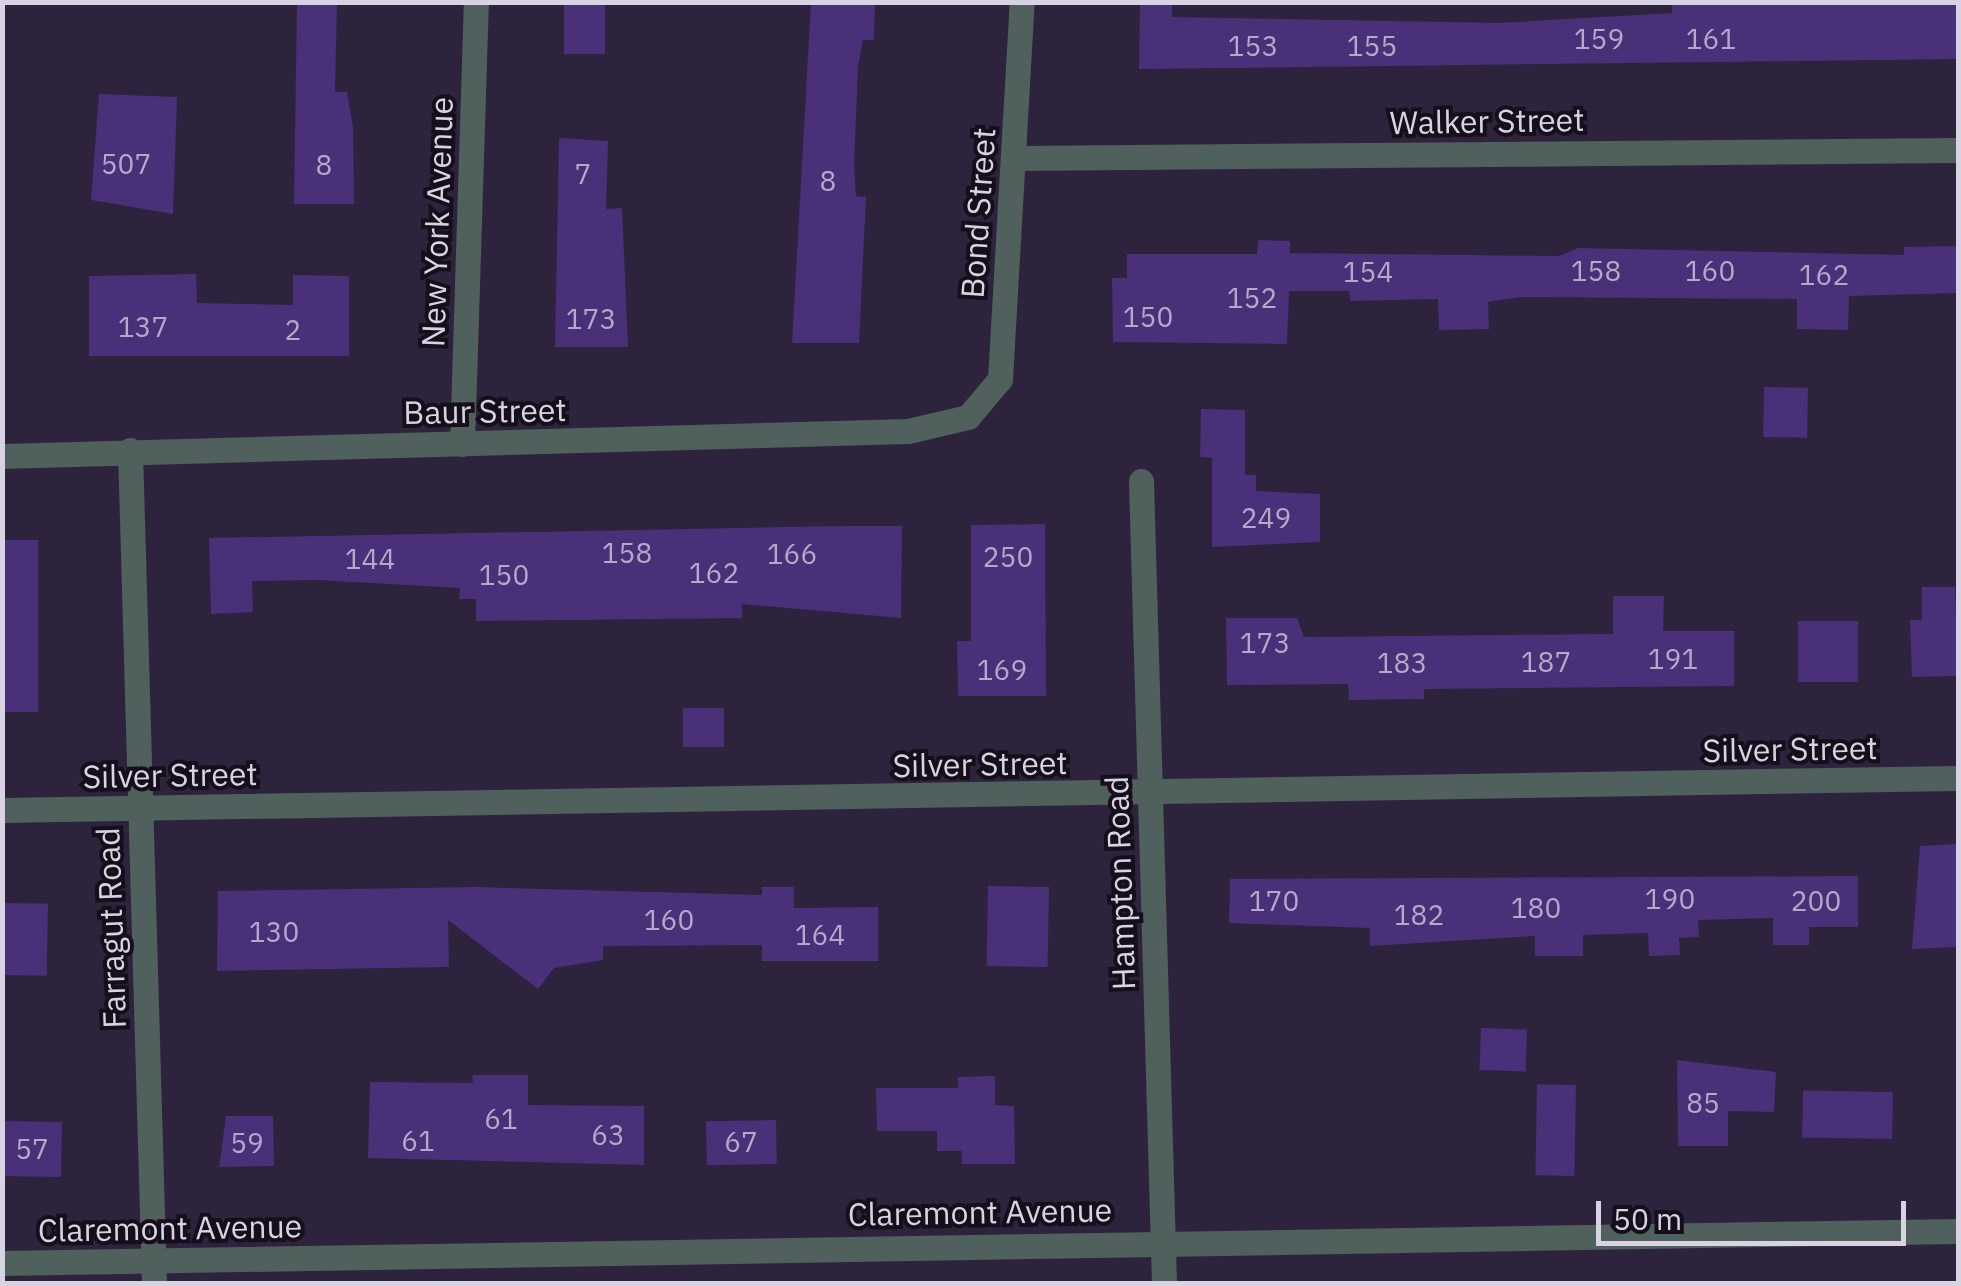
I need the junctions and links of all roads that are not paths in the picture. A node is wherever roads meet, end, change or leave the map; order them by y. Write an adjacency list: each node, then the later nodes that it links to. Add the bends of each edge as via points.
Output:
1 (476, 2): 6 (street, New York Avenue)
2 (1022, 2): 4 (street, Bond Street)
3 (1958, 150): 4 (street, Walker Street)
4 (1016, 158): 5 (street, Bond Street, via 1000,379)
5 (968, 416): 6 (street, Baur Street, via 908,431)
6 (462, 444): 7 (street, Baur Street)
7 (130, 450): 8 (street, Baur Street); 12 (street, Farragut Road)
8 (2, 456)
9 (1141, 481): 11 (street, Hampton Road)
10 (1958, 778): 11 (street, Silver Street)
11 (1150, 795): 12 (street, Silver Street); 15 (street, Hampton Road)
12 (140, 807): 13 (street, Silver Street); 17 (street, Farragut Road)
13 (2, 810)
14 (1958, 1230): 15 (street, Claremont Avenue)
15 (1164, 1241): 17 (street, Claremont Avenue); 18 (street, Hampton Road)
16 (2, 1263): 17 (street, Claremont Avenue)
17 (154, 1272)
18 (1164, 1284)

